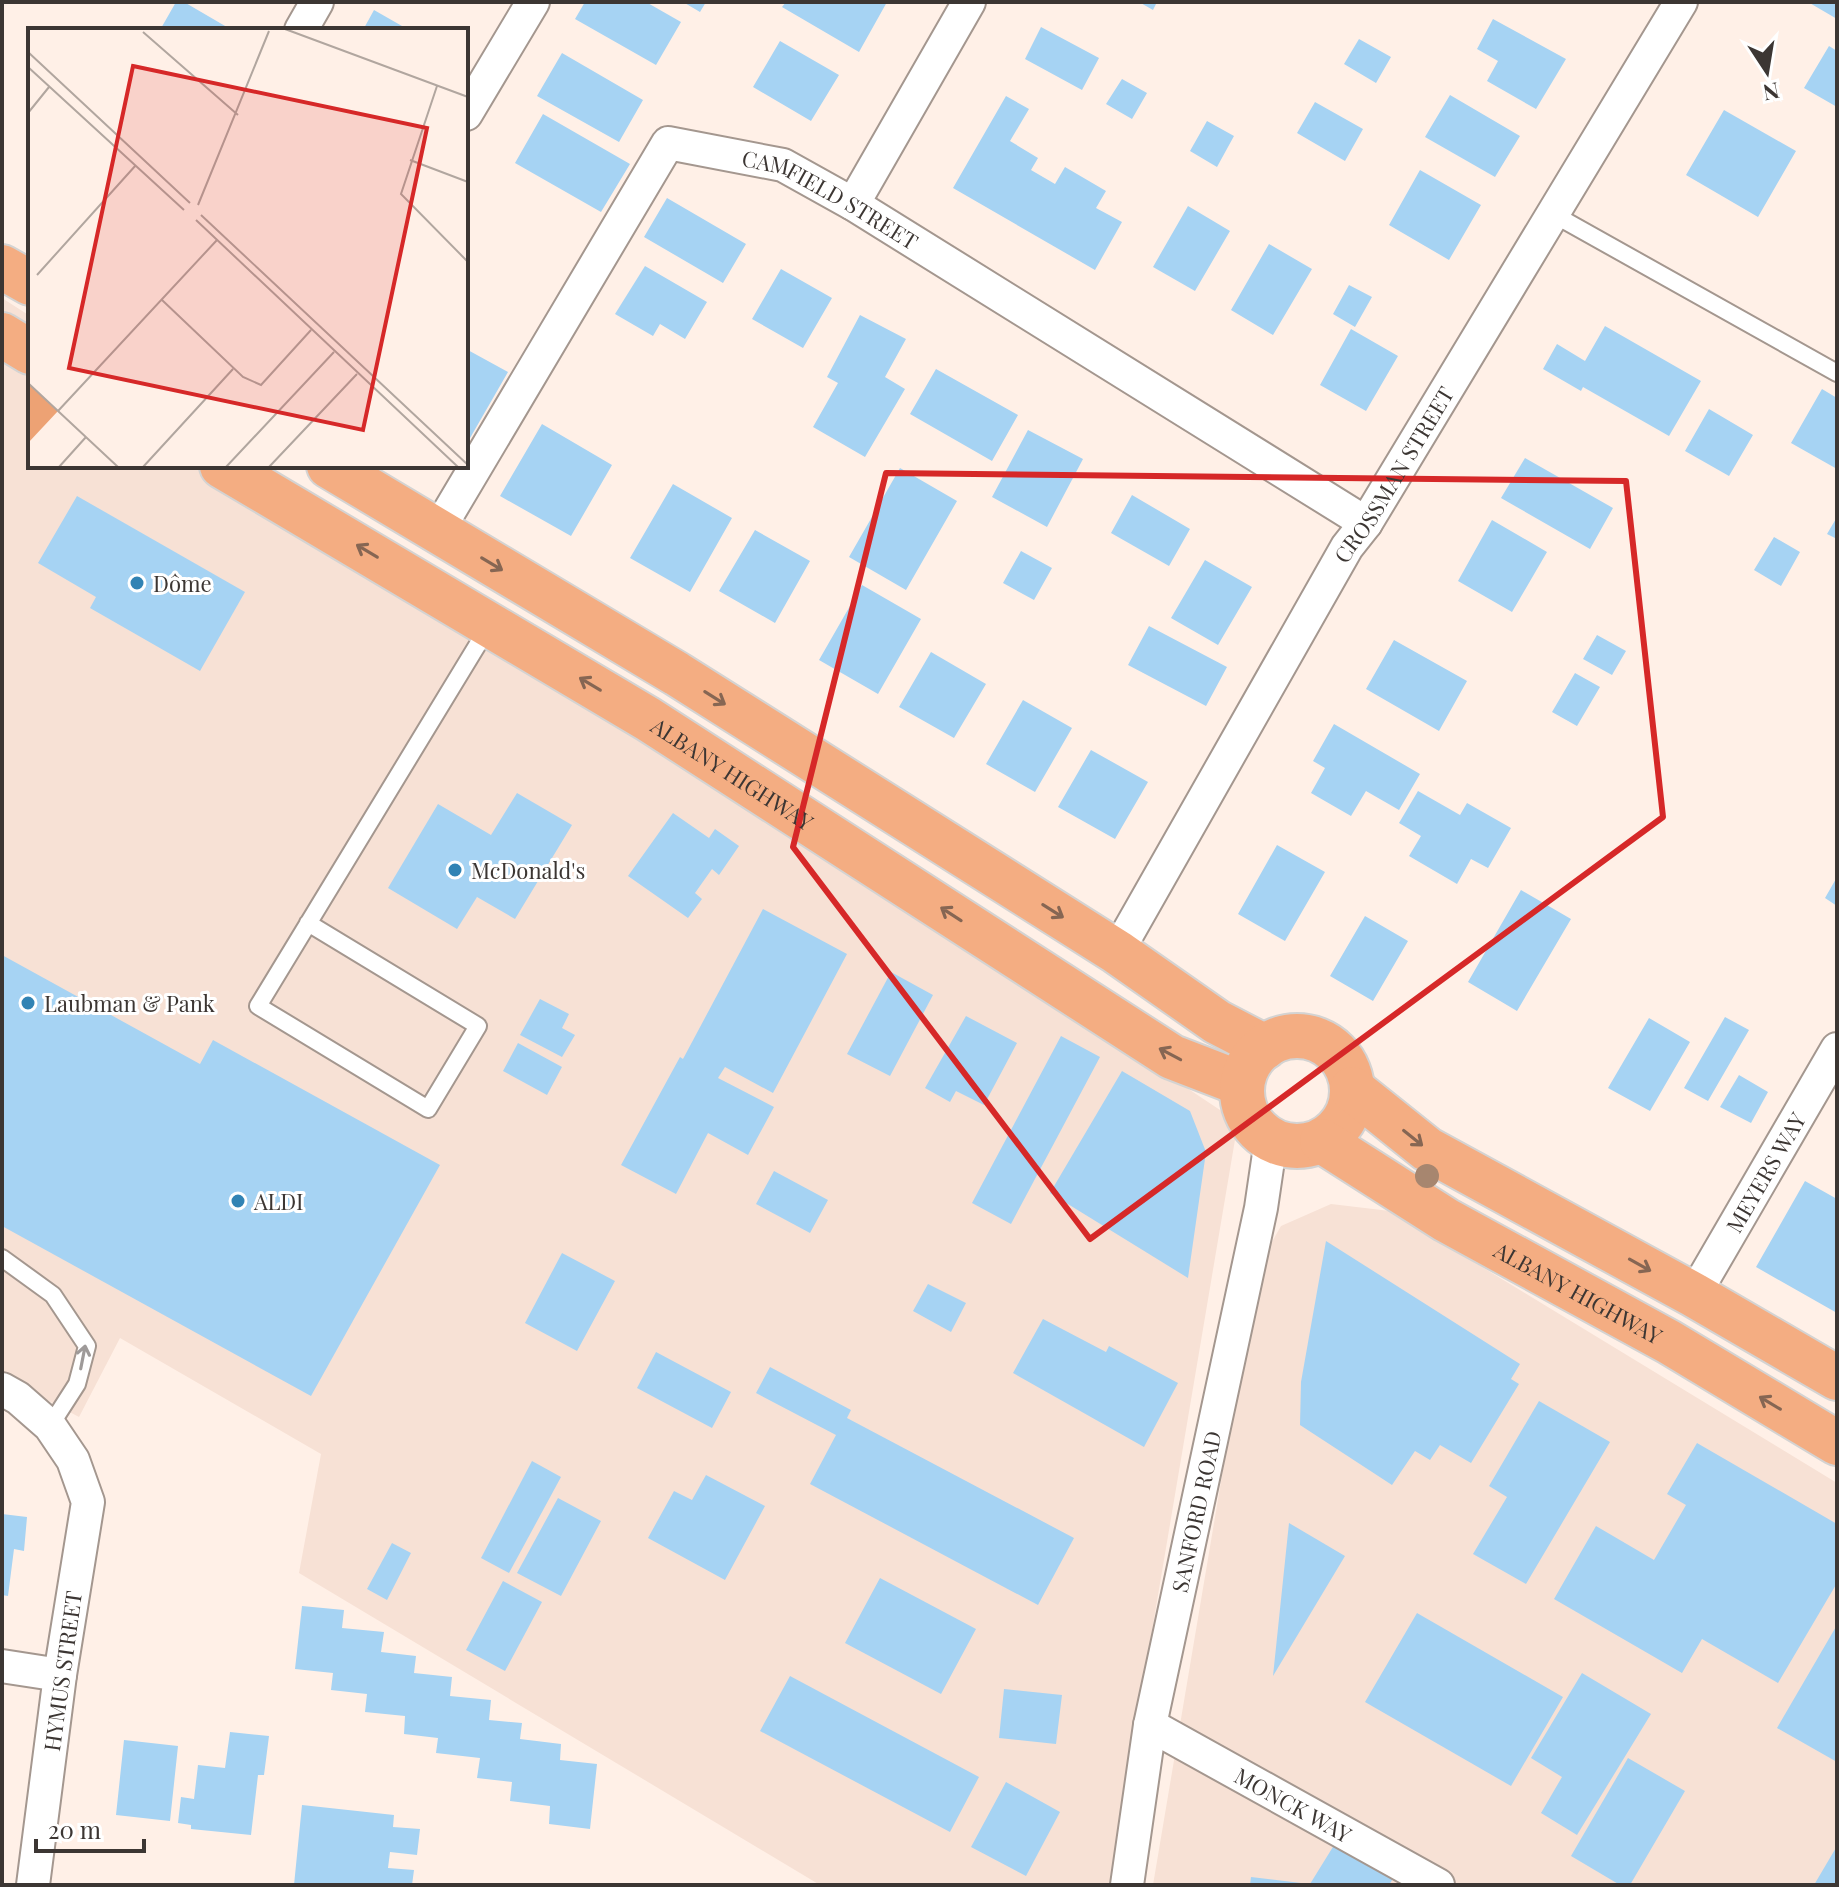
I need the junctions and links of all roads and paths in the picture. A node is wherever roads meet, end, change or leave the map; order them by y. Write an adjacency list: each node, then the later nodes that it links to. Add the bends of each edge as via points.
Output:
1 (317, 2): 5 (street)
2 (533, 2): 6 (street)
3 (969, 2): 7 (street)
4 (1681, 2): 8 (street, CROSSMAN STREET)
5 (302, 28)
6 (468, 111)
7 (853, 204): 16 (street, CAMFIELD STREET); 17 (street, CAMFIELD STREET, via 783,165 668,143)
8 (1553, 214): 13 (lane); 16 (street, CROSSMAN STREET)
9 (2, 267): 10 (highway)
10 (28, 282)
11 (2, 335): 12 (highway)
12 (28, 351)
13 (1837, 373)
14 (225, 468): 18 (highway, ALBANY HIGHWAY, one-way to 14)
15 (332, 468): 17 (highway)
16 (1366, 523): 22 (street, CROSSMAN STREET, via 1347,547)
17 (437, 532): 19 (highway, one-way to 19)
18 (490, 625): 20 (highway, ALBANY HIGHWAY, one-way to 18); 21 (lane)
19 (677, 674): 20 (highway); 22 (highway, one-way to 22)
20 (648, 719): 25 (highway, ALBANY HIGHWAY, one-way to 20, via 1172,1057)
21 (308, 923): 21 (lane, via 258,1006 428,1109 478,1026)
22 (1117, 952): 23 (highway, via 1217,1022)
23 (1265, 1047): 25 (highway, via 1249,1063); 26 (highway, via 1293,1036 1321,1042 1343,1061)
24 (1837, 1049): 30 (street, MEYERS WAY)
25 (1242, 1084): 27 (highway, via 1250,1120)
26 (1352, 1089): 28 (highway, via 1345,1119); 30 (highway, one-way to 30, via 1427,1149)
27 (1271, 1140): 28 (highway, via 1296,1147); 38 (street, SANFORD ROAD)
28 (1322, 1141): 31 (highway, ALBANY HIGHWAY, via 1446,1220)
29 (2, 1258): 34 (lane, one-way to 29, via 77,1384 87,1346 53,1295)
30 (1694, 1295): 31 (highway); 32 (highway)
31 (1669, 1342): 35 (highway, ALBANY HIGHWAY, one-way to 31)
32 (1837, 1378)
33 (2, 1389): 34 (street, HYMUS STREET)
34 (50, 1426): 37 (street, HYMUS STREET, via 73,1460 88,1502)
35 (1837, 1443)
36 (2, 1666): 37 (street)
37 (60, 1675): 39 (street, HYMUS STREET)
38 (1150, 1725): 40 (street, SANFORD ROAD); 41 (street, MONCK WAY)
39 (33, 1885)
40 (1127, 1885)
41 (1438, 1885)

